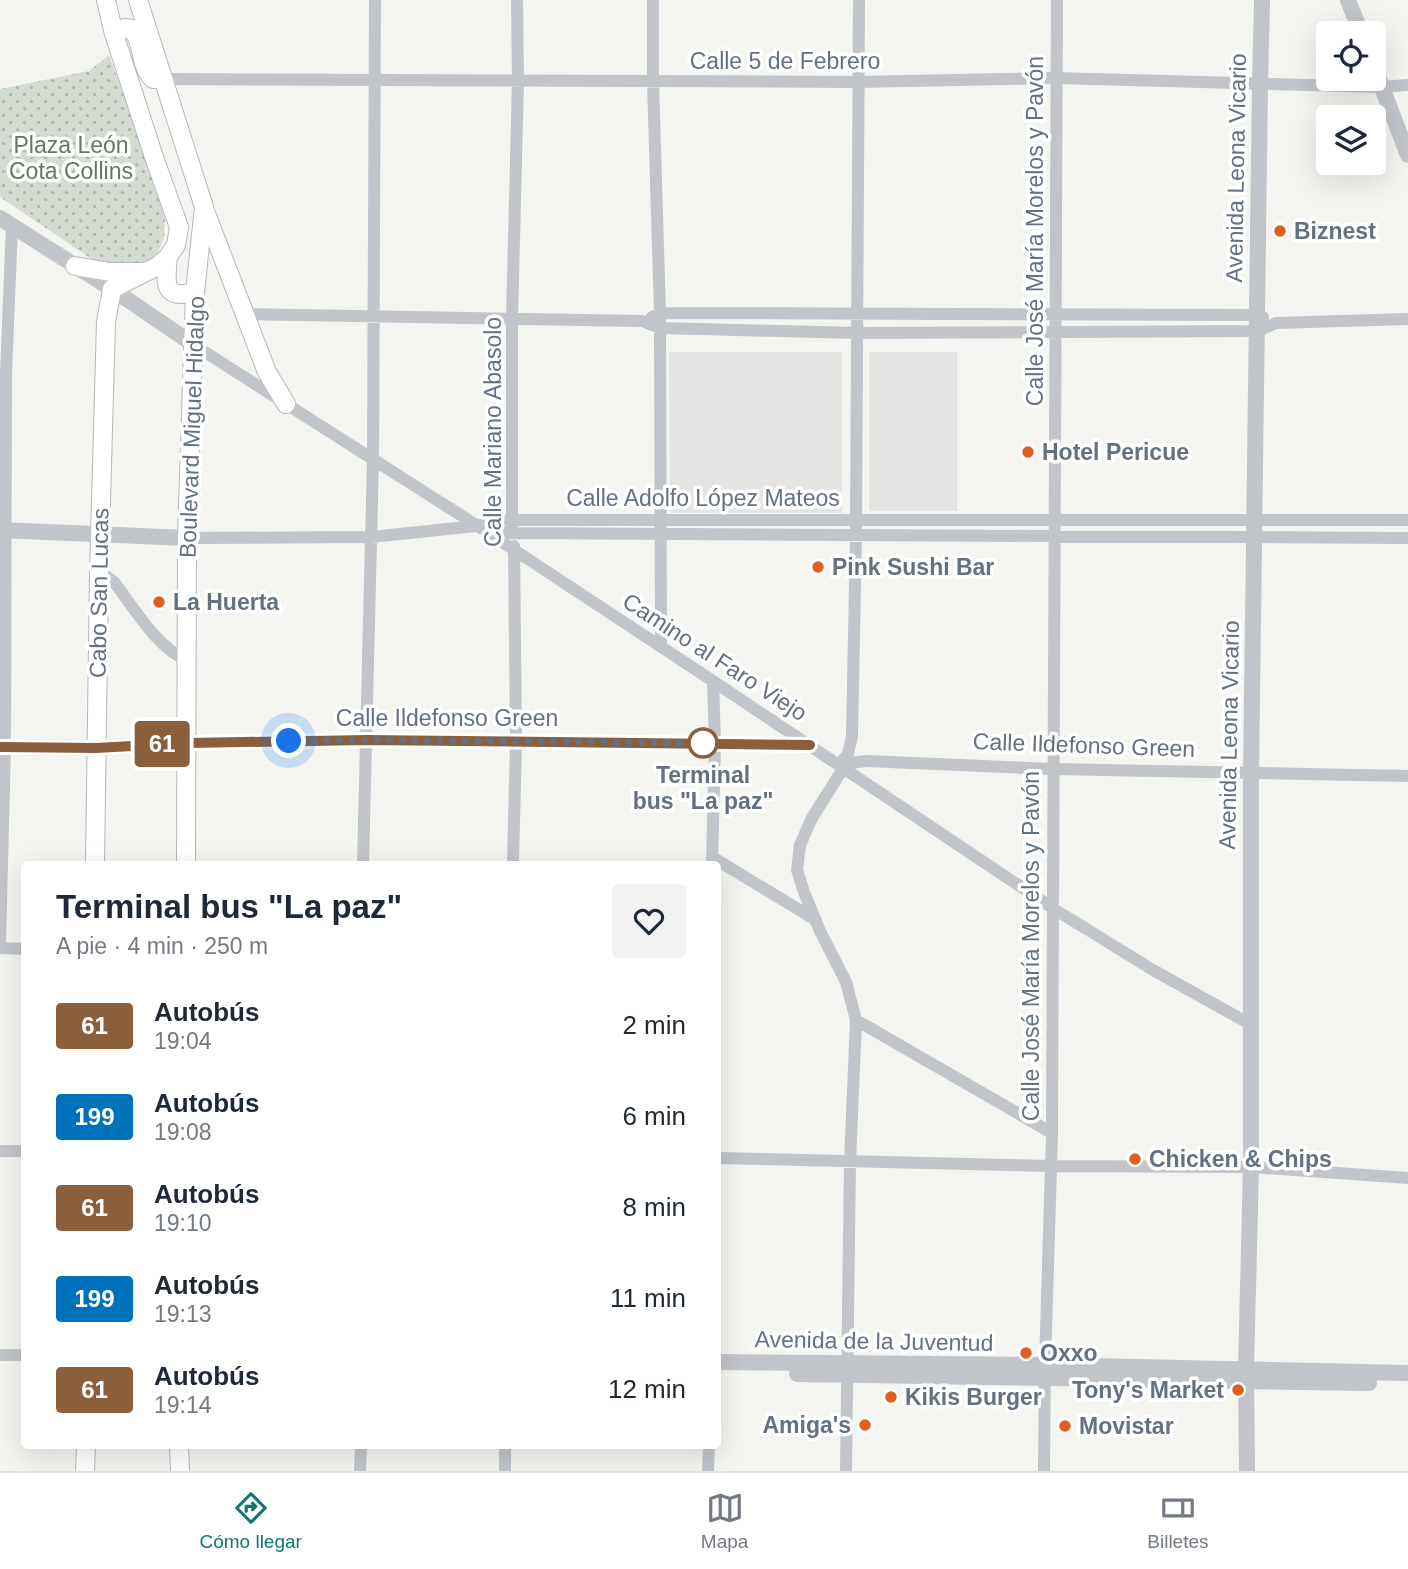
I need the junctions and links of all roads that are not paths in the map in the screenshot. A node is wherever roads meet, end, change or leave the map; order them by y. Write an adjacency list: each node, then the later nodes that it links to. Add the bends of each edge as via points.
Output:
1 (106, 0): 11 (main road)
2 (138, 0): 13 (main road, Boulevard Miguel Hidalgo)
3 (375, 0): 14 (street)
4 (517, 0): 15 (street, Calle Mariano Abasolo)
5 (653, 0): 16 (street)
6 (859, 0): 17 (street)
7 (1057, 0): 12 (street, Calle José María Morelos y Pavón)
8 (1262, 0): 18 (street, Avenida Leona Vicario)
9 (1348, 0): 10 (street)
10 (1356, 21)
11 (114, 34): 13 (main road, via 132,29 146,71 153,79); 26 (main road, via 179,227)
12 (1056, 78): 17 (street, Calle 5 de Febrero); 18 (street, Calle 5 de Febrero); 34 (street, Calle José María Morelos y Pavón)
13 (162, 79): 14 (street, Calle 5 de Febrero); 24 (main road, Boulevard Miguel Hidalgo)
14 (373, 80): 15 (street, Calle 5 de Febrero); 35 (street)
15 (518, 81): 16 (street, Calle 5 de Febrero); 36 (street, Calle Mariano Abasolo)
16 (653, 82): 17 (street, Calle 5 de Febrero); 31 (street)
17 (858, 82): 32 (street)
18 (1260, 83): 19 (street, Calle 5 de Febrero); 39 (street, Avenida Leona Vicario)
19 (1316, 85)
20 (1408, 85): 21 (street, Calle 5 de Febrero)
21 (1386, 87)
22 (1383, 91): 23 (street)
23 (1408, 155)
24 (204, 207): 30 (main road, Boulevard Miguel Hidalgo); 33 (main road)
25 (6, 222): 27 (street); 53 (street)
26 (168, 257): 28 (main road); 30 (main road, via 169,289 182,295)
27 (75, 266): 28 (main road); 29 (street)
28 (145, 273): 29 (main road)
29 (112, 289): 43 (street); 54 (main road, Cabo San Lucas, via 106,321)
30 (195, 292): 43 (main road, Boulevard Miguel Hidalgo)
31 (660, 313): 32 (street); 38 (street); 40 (street)
32 (857, 313): 34 (street); 41 (street)
33 (246, 314): 35 (street); 44 (main road, via 267,372)
34 (1057, 314): 39 (street); 42 (street, Calle José María Morelos y Pavón)
35 (374, 317): 36 (street); 45 (street)
36 (512, 319): 38 (street); 50 (street, Calle Mariano Abasolo)
37 (1408, 319): 39 (street)
38 (642, 321): 40 (street)
39 (1257, 323): 42 (street); 48 (street, Avenida Leona Vicario)
40 (660, 328): 41 (street); 51 (street)
41 (857, 333): 42 (street); 46 (street)
42 (1056, 333): 47 (street, Calle José María Morelos y Pavón)
43 (194, 345): 44 (street, Camino al Faro Viejo); 59 (main road, Boulevard Miguel Hidalgo)
44 (286, 404): 45 (street, Camino al Faro Viejo)
45 (373, 460): 52 (street, Camino al Faro Viejo); 57 (street)
46 (856, 520): 47 (street, Calle Adolfo López Mateos); 51 (street, Calle Adolfo López Mateos); 55 (street)
47 (1055, 520): 48 (street, Calle Adolfo López Mateos); 56 (street, Calle José María Morelos y Pavón)
48 (1254, 520): 49 (street, Calle Adolfo López Mateos); 58 (street, Avenida Leona Vicario)
49 (1408, 520)
50 (512, 526): 51 (street, Calle Adolfo López Mateos); 52 (street, Calle Adolfo López Mateos); 61 (street, Calle Mariano Abasolo)
51 (661, 527): 55 (street, Calle Adolfo López Mateos); 63 (street)
52 (481, 529): 57 (street, Calle Adolfo López Mateos); 61 (street, Camino al Faro Viejo)
53 (2, 530): 54 (street, Calle Adolfo López Mateos); 71 (street)
54 (100, 534): 59 (street, Calle Adolfo López Mateos); 62 (main road, Cabo San Lucas)
55 (856, 535): 56 (street, Calle Adolfo López Mateos); 73 (street, via 852,736)
56 (1054, 536): 58 (street, Calle Adolfo López Mateos); 74 (street, Calle José María Morelos y Pavón)
57 (371, 537): 59 (street, Calle Adolfo López Mateos); 66 (street)
58 (1254, 537): 60 (street, Calle Adolfo López Mateos); 75 (street, Avenida Leona Vicario)
59 (187, 538): 64 (main road, Boulevard Miguel Hidalgo)
60 (1408, 538)
61 (515, 552): 63 (street, Camino al Faro Viejo); 67 (street, Calle Mariano Abasolo)
62 (99, 573): 64 (street, via 114,582 164,646); 72 (main road, Cabo San Lucas)
63 (661, 647): 65 (street, Camino al Faro Viejo)
64 (188, 661): 68 (main road, Boulevard Miguel Hidalgo)
65 (713, 681): 69 (street); 70 (street, Camino al Faro Viejo)
66 (366, 740): 67 (street, Calle Ildefonso Green); 68 (street, Calle Ildefonso Green); 79 (street)
67 (516, 741): 69 (street, Calle Ildefonso Green); 80 (street, Calle Mariano Abasolo)
68 (187, 743): 72 (street, Calle Ildefonso Green); 78 (main road, Boulevard Miguel Hidalgo)
69 (715, 743): 70 (street, Calle Ildefonso Green); 81 (street)
70 (810, 745): 73 (street, Camino al Faro Viejo)
71 (3, 747): 72 (street, Calle Ildefonso Green); 85 (street)
72 (96, 748): 77 (main road, Cabo San Lucas)
73 (842, 766): 74 (street, Calle Ildefonso Green, via 866,761); 83 (street, Camino al Faro Viejo); 84 (street, via 800,845 797,870)
74 (1052, 769): 75 (street, Calle Ildefonso Green); 83 (street, Calle José María Morelos y Pavón)
75 (1251, 773): 76 (street, Calle Ildefonso Green); 89 (street, Avenida Leona Vicario)
76 (1408, 776)
77 (95, 861)
78 (186, 861)
79 (363, 861)
80 (513, 861)
81 (712, 861)
82 (721, 866): 84 (street)
83 (1054, 909): 89 (street, Camino al Faro Viejo); 90 (street, Calle José María Morelos y Pavón)
84 (816, 920): 88 (street, via 846,982)
85 (0, 942)
86 (0, 948): 87 (street)
87 (21, 949)
88 (856, 1020): 90 (street); 94 (street)
89 (1250, 1024): 96 (street, Avenida Leona Vicario)
90 (1052, 1133): 95 (street, Calle José María Morelos y Pavón)
91 (0, 1151): 92 (street)
92 (21, 1151)
93 (721, 1158): 94 (street)
94 (850, 1161): 95 (street); 101 (street)
95 (1051, 1166): 96 (street); 102 (street, Calle José María Morelos y Pavón)
96 (1251, 1167): 97 (street); 105 (street, Avenida Leona Vicario)
97 (1408, 1178)
98 (0, 1355): 99 (street)
99 (21, 1355)
100 (721, 1362): 101 (street, Avenida de la Juventud)
101 (848, 1369): 102 (street, Avenida de la Juventud); 103 (street, Avenida de la Juventud); 117 (street)
102 (1045, 1371): 105 (street, Avenida de la Juventud); 118 (street, Calle José María Morelos y Pavón)
103 (721, 1373)
104 (1408, 1373): 105 (street, Avenida de la Juventud)
105 (1246, 1375): 106 (street, Avenida de la Juventud); 119 (street, Avenida Leona Vicario)
106 (1408, 1384)
107 (86, 1449): 112 (main road)
108 (179, 1449): 113 (main road)
109 (361, 1449): 114 (street)
110 (505, 1449): 115 (street)
111 (709, 1449): 116 (street)
112 (85, 1471)
113 (180, 1471)
114 (360, 1471)
115 (505, 1471)
116 (708, 1471)
117 (846, 1471)
118 (1044, 1471)
119 (1247, 1471)

